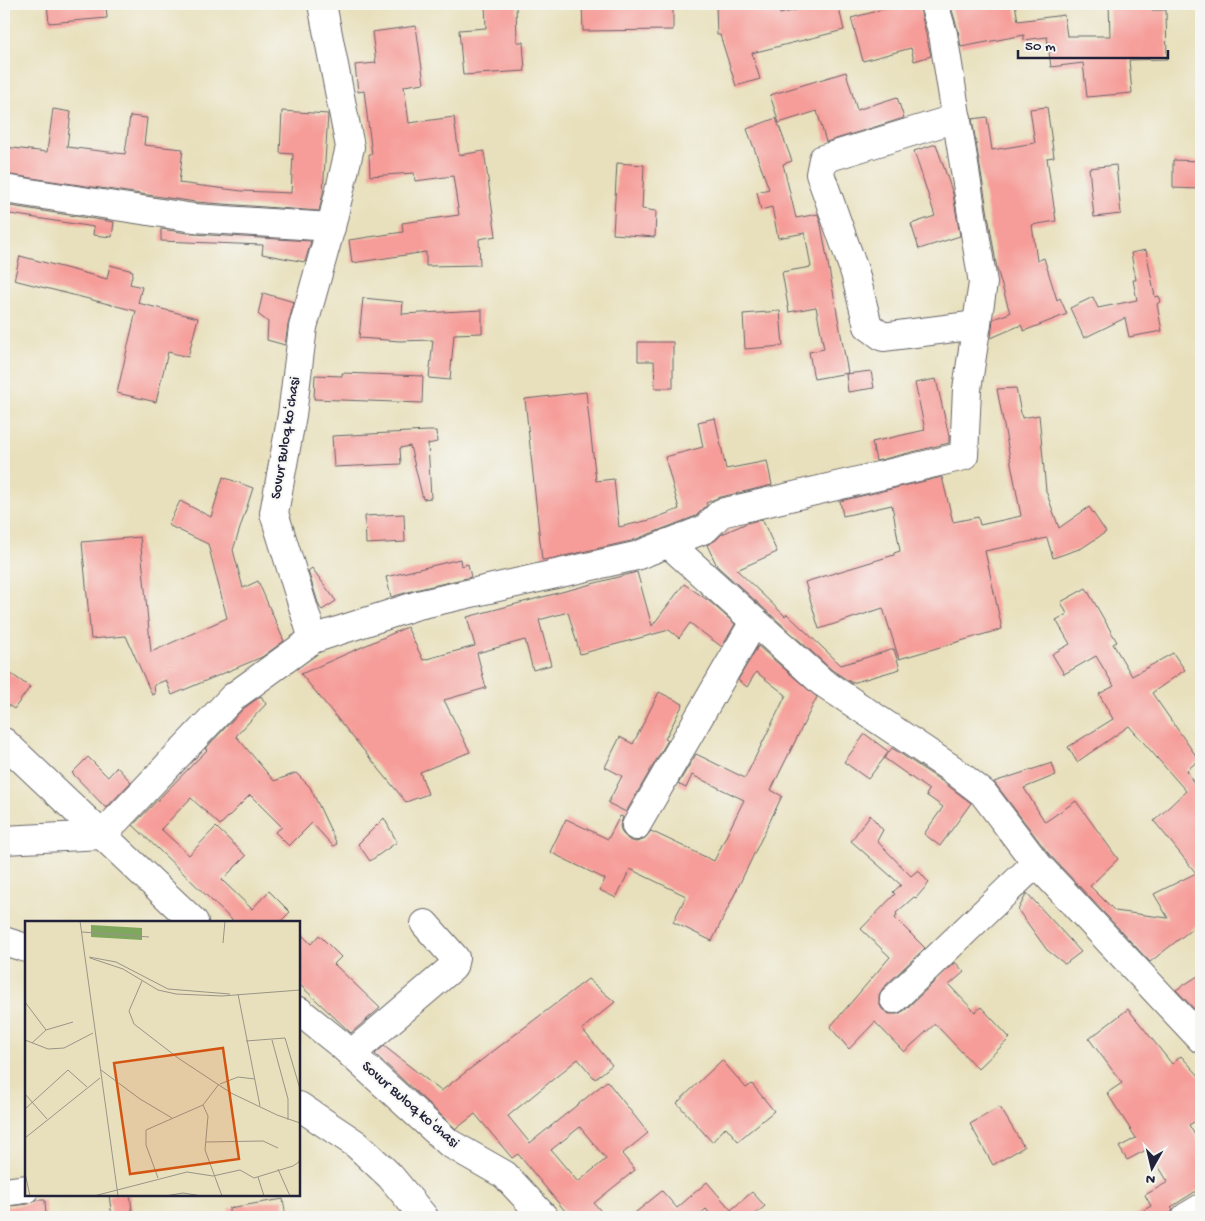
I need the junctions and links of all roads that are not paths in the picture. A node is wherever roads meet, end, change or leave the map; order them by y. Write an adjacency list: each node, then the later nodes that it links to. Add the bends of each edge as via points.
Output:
1 (322, 4): 5 (street, Sovur Buloq koʻchasi, via 350,146)
2 (934, 4): 3 (street, via 944,34)
3 (957, 118): 6 (street, via 983,283); 6 (street, via 824,159 820,174 855,274 868,326 883,337)
4 (4, 190): 5 (street, via 194,218)
5 (331, 227): 9 (street, Sovur Buloq koʻchasi, via 303,328 292,415 274,513)
6 (977, 325): 7 (street, via 967,389 964,456 721,513 705,529)
7 (668, 543): 8 (street); 9 (street, via 636,556 418,605)
8 (754, 622): 11 (street); 14 (street, via 822,682 983,793)
9 (313, 639): 12 (street, via 233,697)
10 (4, 742): 12 (street)
11 (636, 826)
12 (102, 835): 13 (street); 15 (street)
13 (4, 840)
14 (1036, 863): 19 (street); 21 (street)
15 (191, 921)
16 (425, 924): 22 (street, via 455,958 454,967)
17 (4, 941): 18 (street)
18 (25, 948)
19 (894, 1000)
20 (300, 1012): 22 (street, Sovur Buloq koʻchasi)
21 (1201, 1039)
22 (351, 1054): 30 (street, Sovur Buloq koʻchasi, via 449,1143 505,1175)
23 (300, 1107): 24 (street)
24 (324, 1124): 25 (street); 29 (street, via 356,1144 390,1176)
25 (300, 1133)
26 (25, 1189): 27 (street)
27 (4, 1192)
28 (1201, 1208): 31 (street)
29 (424, 1217)
30 (544, 1217)
31 (1186, 1217)

